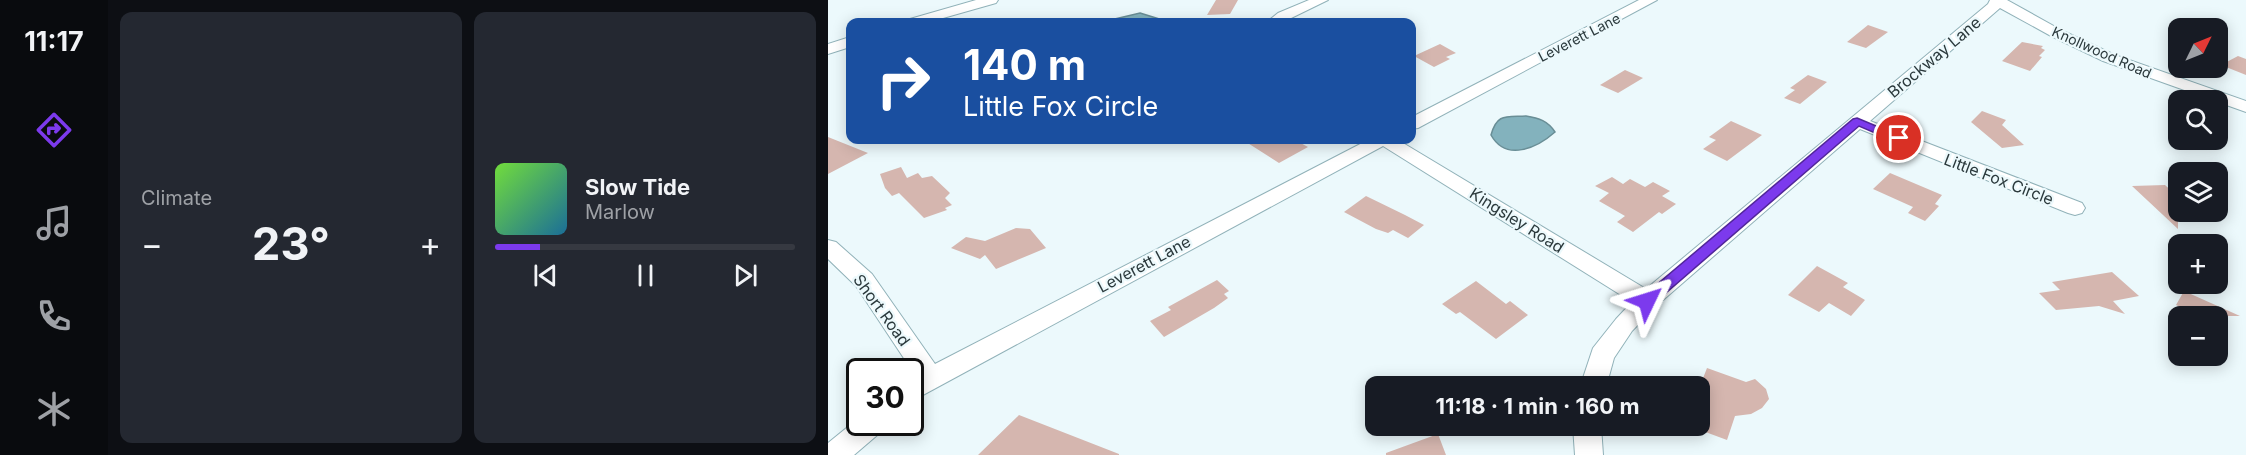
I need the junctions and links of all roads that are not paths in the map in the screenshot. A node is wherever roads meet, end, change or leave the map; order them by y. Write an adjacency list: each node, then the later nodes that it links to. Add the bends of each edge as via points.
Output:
1 (991, 0): 5 (street)
2 (1321, 0): 6 (street)
3 (1650, 0): 10 (street, Leverett Lane)
4 (1996, 1): 9 (street, Knollwood Road, via 2109,58); 11 (street, Brockway Lane)
5 (929, 18)
6 (1279, 18)
7 (846, 43): 8 (street)
8 (828, 49)
9 (2246, 107)
10 (1416, 122)
11 (1857, 122): 14 (street, Little Fox Circle); 16 (street, Brockway Lane)
12 (1373, 144): 18 (street, Leverett Lane)
13 (1392, 144): 16 (street, Kingsley Road)
14 (2075, 208)
15 (828, 247): 18 (street, Short Road, via 864,280)
16 (1647, 301): 17 (street, Brockway Lane, via 1602,355)
17 (1596, 376)
18 (931, 378): 19 (street, Leverett Lane)
19 (924, 383)
20 (857, 436): 22 (street)
21 (1588, 436): 23 (street)
22 (834, 455)
23 (1589, 455)

